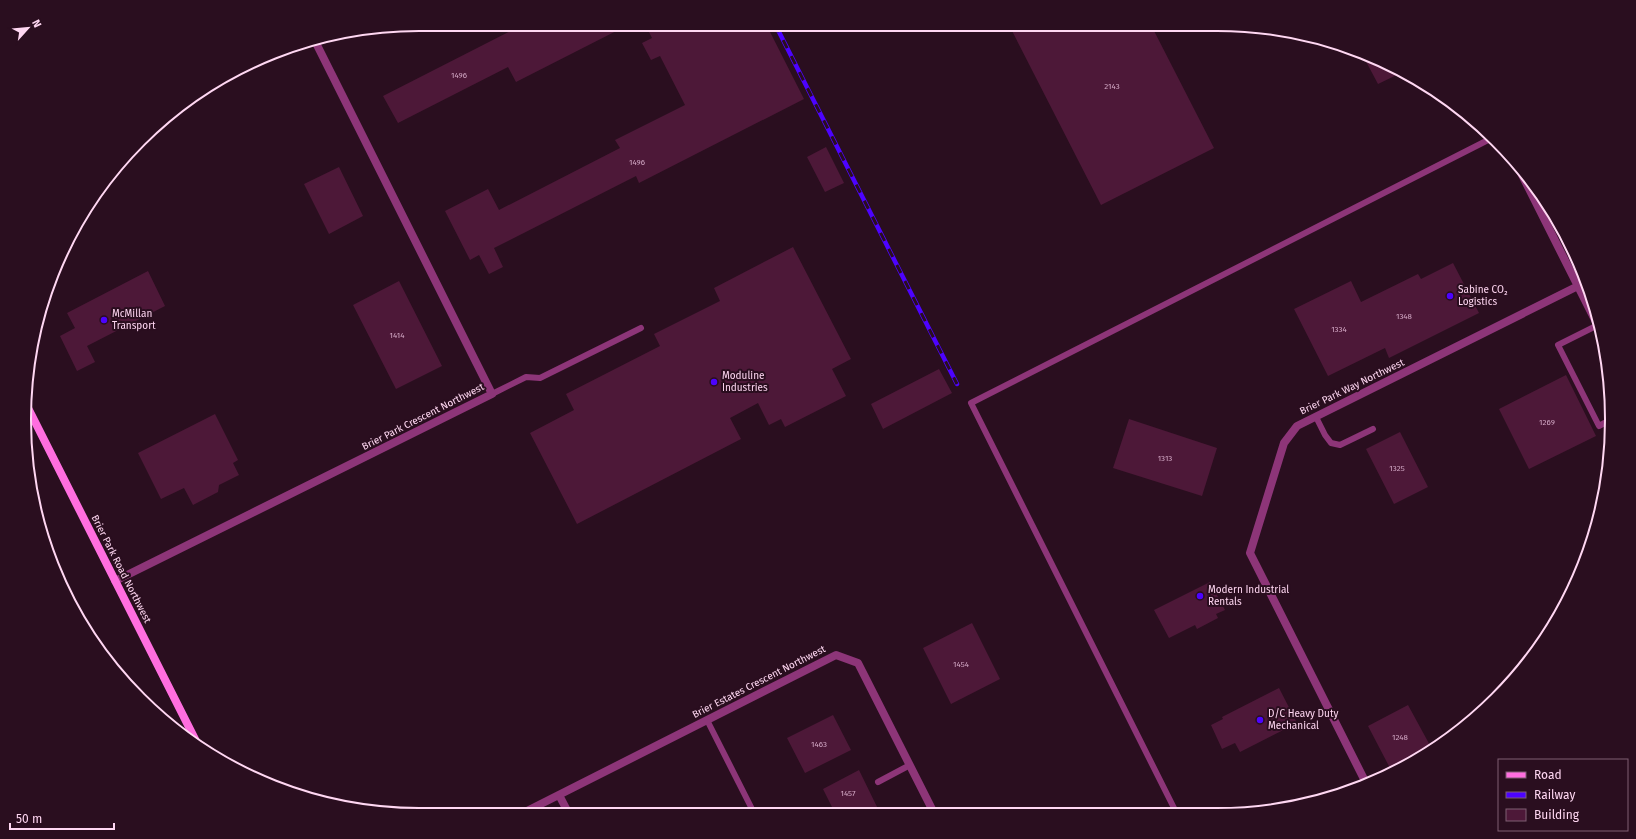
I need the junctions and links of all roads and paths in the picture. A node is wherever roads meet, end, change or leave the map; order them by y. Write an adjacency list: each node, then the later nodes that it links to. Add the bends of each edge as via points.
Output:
1 (317, 45): 8 (street, Brier Park Crescent Northwest)
2 (1487, 141): 24 (lane, via 971,403)
3 (1529, 188): 4 (street)
4 (1578, 286): 5 (street); 10 (street, Brier Park Way Northwest)
5 (1585, 299)
6 (641, 328): 8 (lane, via 540,378 526,377)
7 (1594, 329): 11 (lane, via 1558,345 1599,426)
8 (492, 394): 13 (street, Brier Park Crescent Northwest)
9 (31, 414): 13 (street, Brier Park Road Northwest)
10 (1316, 417): 12 (lane, via 1325,435 1331,442 1340,446); 17 (street, Brier Park Way Northwest, via 1297,426 1284,443 1250,553)
11 (1605, 423)
12 (1373, 429)
13 (115, 581): 15 (street, Brier Park Road Northwest)
14 (707, 720): 16 (street, Brier Estates Crescent Northwest, via 836,655 858,662); 19 (street, Brier Estates Crescent Northwest); 22 (lane)
15 (193, 735)
16 (910, 765): 18 (lane); 23 (street, Brier Estates Crescent Northwest)
17 (1364, 778)
18 (878, 782)
19 (559, 795): 20 (street, Brier Estates Crescent Northwest); 21 (street)
20 (533, 808)
21 (566, 808)
22 (751, 808)
23 (932, 808)
24 (1174, 808)

